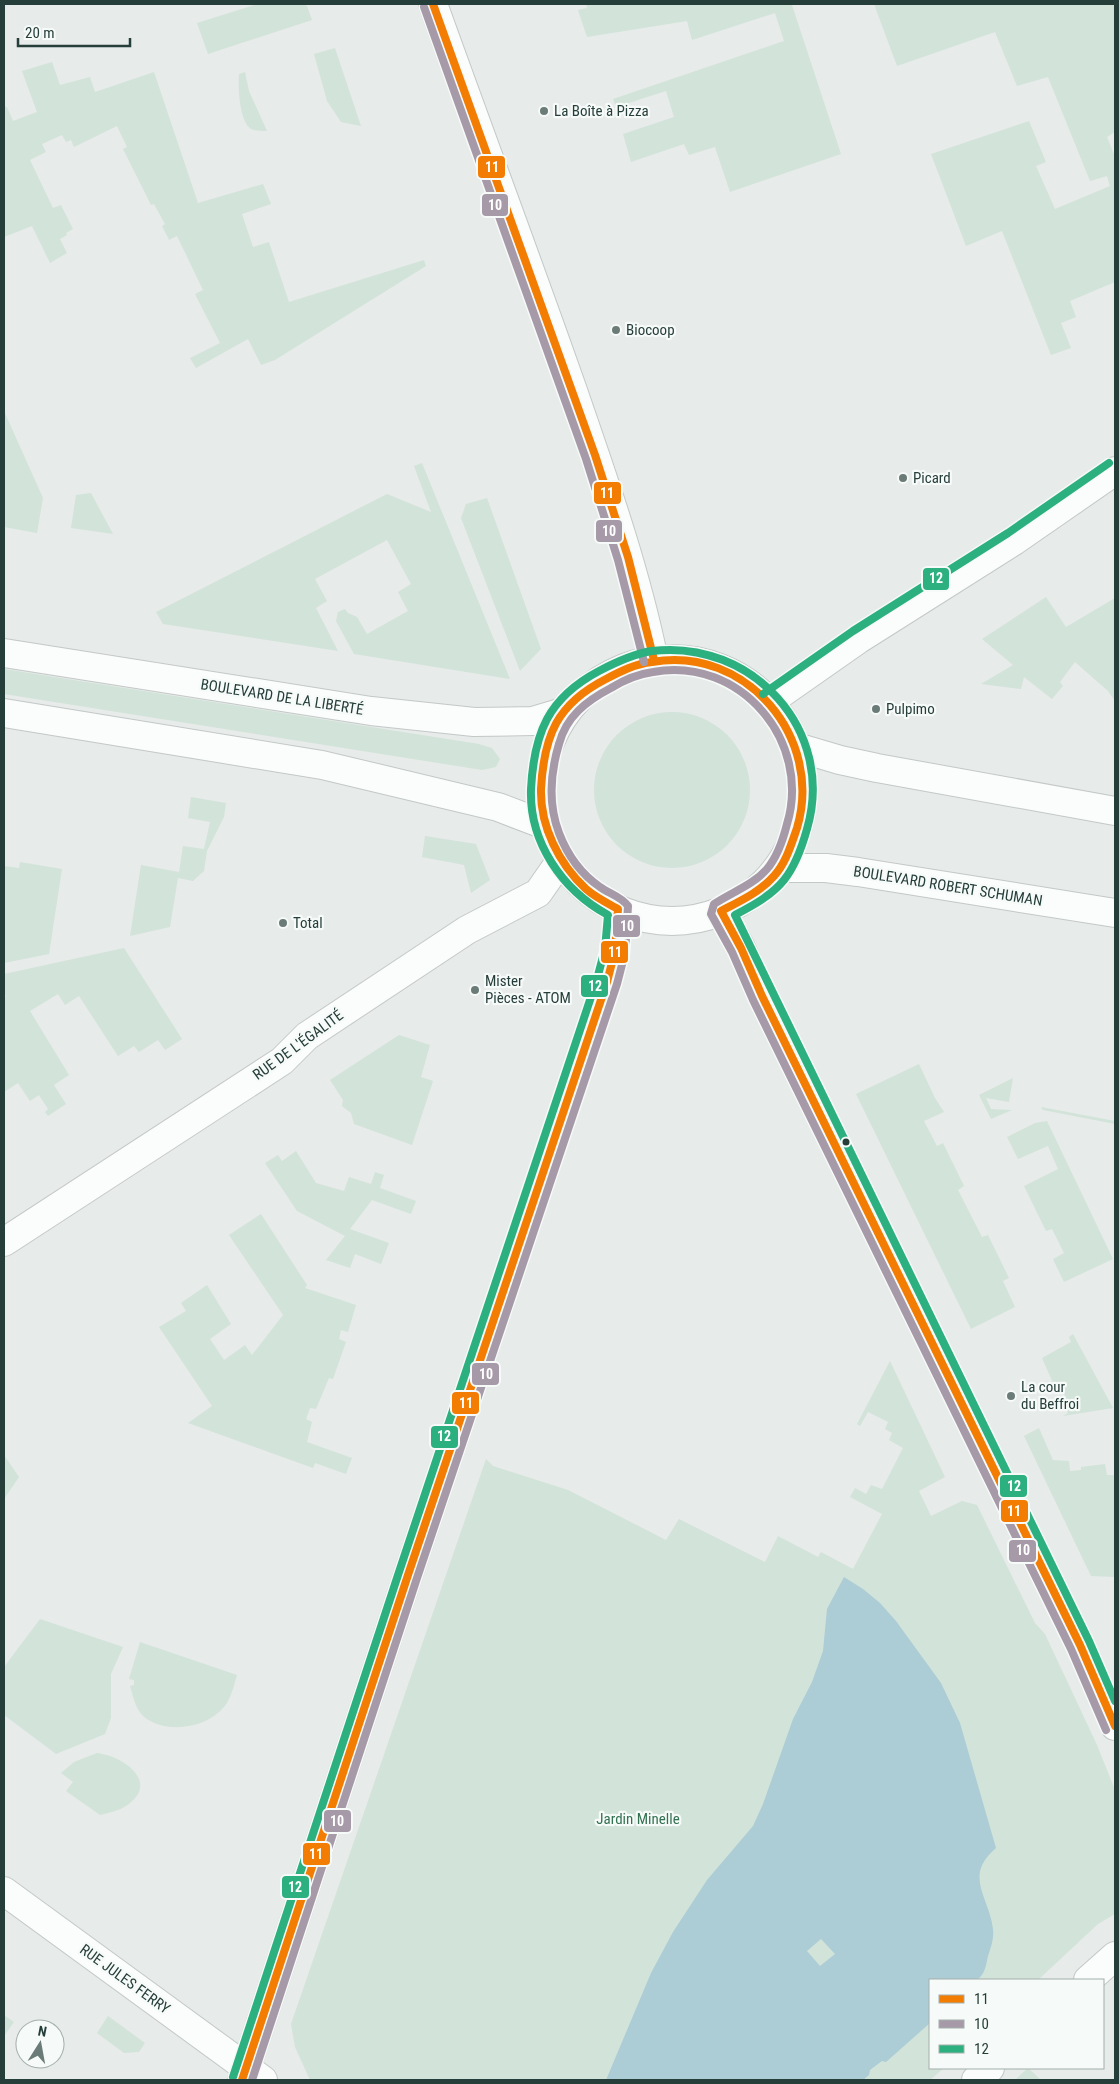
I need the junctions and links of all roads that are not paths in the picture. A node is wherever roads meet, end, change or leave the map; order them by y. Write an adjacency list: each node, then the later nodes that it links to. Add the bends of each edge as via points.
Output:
1 (433, 4): 4 (main road, via 604,479 638,588)
2 (1115, 471): 5 (main road)
3 (4, 653): 7 (main road, BOULEVARD DE LA LIBERTÉ, via 370,711 474,722 532,721)
4 (654, 660): 5 (main road, via 684,659 713,665 743,680); 7 (main road, via 616,671 583,693)
5 (769, 702): 8 (main road, via 785,723)
6 (4, 713): 10 (main road, via 322,765 498,807)
7 (560, 714): 10 (main road, via 544,756 540,790)
8 (796, 747): 9 (main road, via 877,768); 12 (main road, via 802,771 802,813)
9 (1115, 811)
10 (545, 825): 11 (main road)
11 (561, 860): 13 (main road, via 586,889); 16 (main road, RUE DE L'ÉGALITÉ, via 538,893 467,930 308,1036 282,1061)
12 (781, 868): 14 (main road, via 752,894); 15 (main road, BOULEVARD ROBERT SCHUMAN, via 858,872)
13 (618, 909): 14 (main road, via 651,919 686,920); 22 (main road, via 615,951 604,990 408,1574)
14 (721, 911): 17 (main road, via 1080,1645)
15 (1115, 913)
16 (4, 1242)
17 (1115, 1726)
18 (4, 1892): 22 (main road, RUE JULES FERRY)
19 (1115, 1956): 20 (main road)
20 (1089, 1979)
21 (989, 2069): 23 (main road)
22 (251, 2076)
23 (976, 2080)

